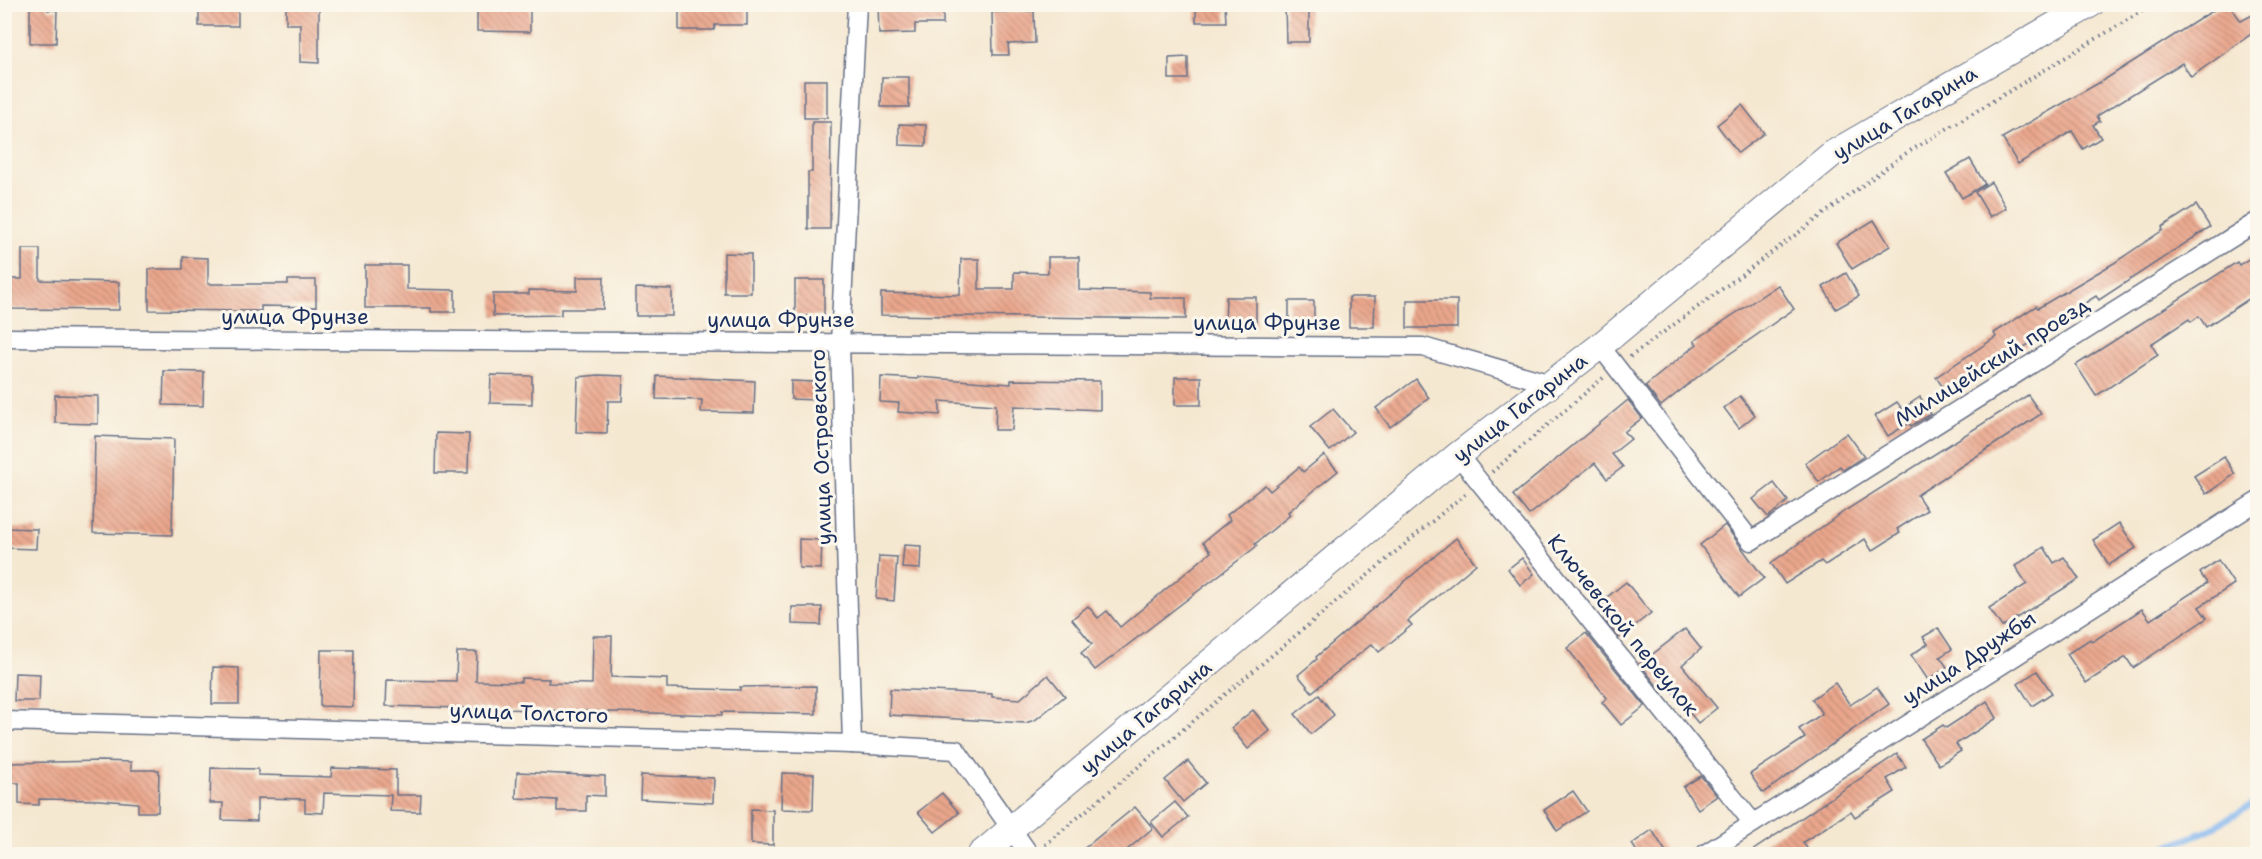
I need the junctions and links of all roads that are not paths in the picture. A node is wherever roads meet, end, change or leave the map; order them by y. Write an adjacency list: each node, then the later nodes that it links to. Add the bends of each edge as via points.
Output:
1 (857, 4): 5 (street, улица Островского)
2 (2091, 4): 6 (main road, улица Гагарина, via 1832,154)
3 (2258, 221): 6 (street, Милицейский проезд, via 1751,541)
4 (4, 338): 5 (street, улица Фрунзе)
5 (840, 343): 7 (street, улица Фрунзе, via 1423,347); 11 (street, улица Островского)
6 (1600, 346): 7 (main road, улица Гагарина)
7 (1551, 384): 8 (main road, улица Гагарина)
8 (1458, 455): 12 (street, Ключевской переулок); 13 (main road, улица Гагарина)
9 (2258, 501): 12 (street, улица Дружбы)
10 (4, 721): 11 (street, улица Толстого)
11 (852, 744): 13 (street, улица Толстого, via 956,750)
12 (1752, 823): 16 (street, улица Дружбы)
13 (1010, 830): 14 (street); 15 (main road, улица Гагарина)
14 (1036, 851)
15 (981, 855)
16 (1704, 855)

